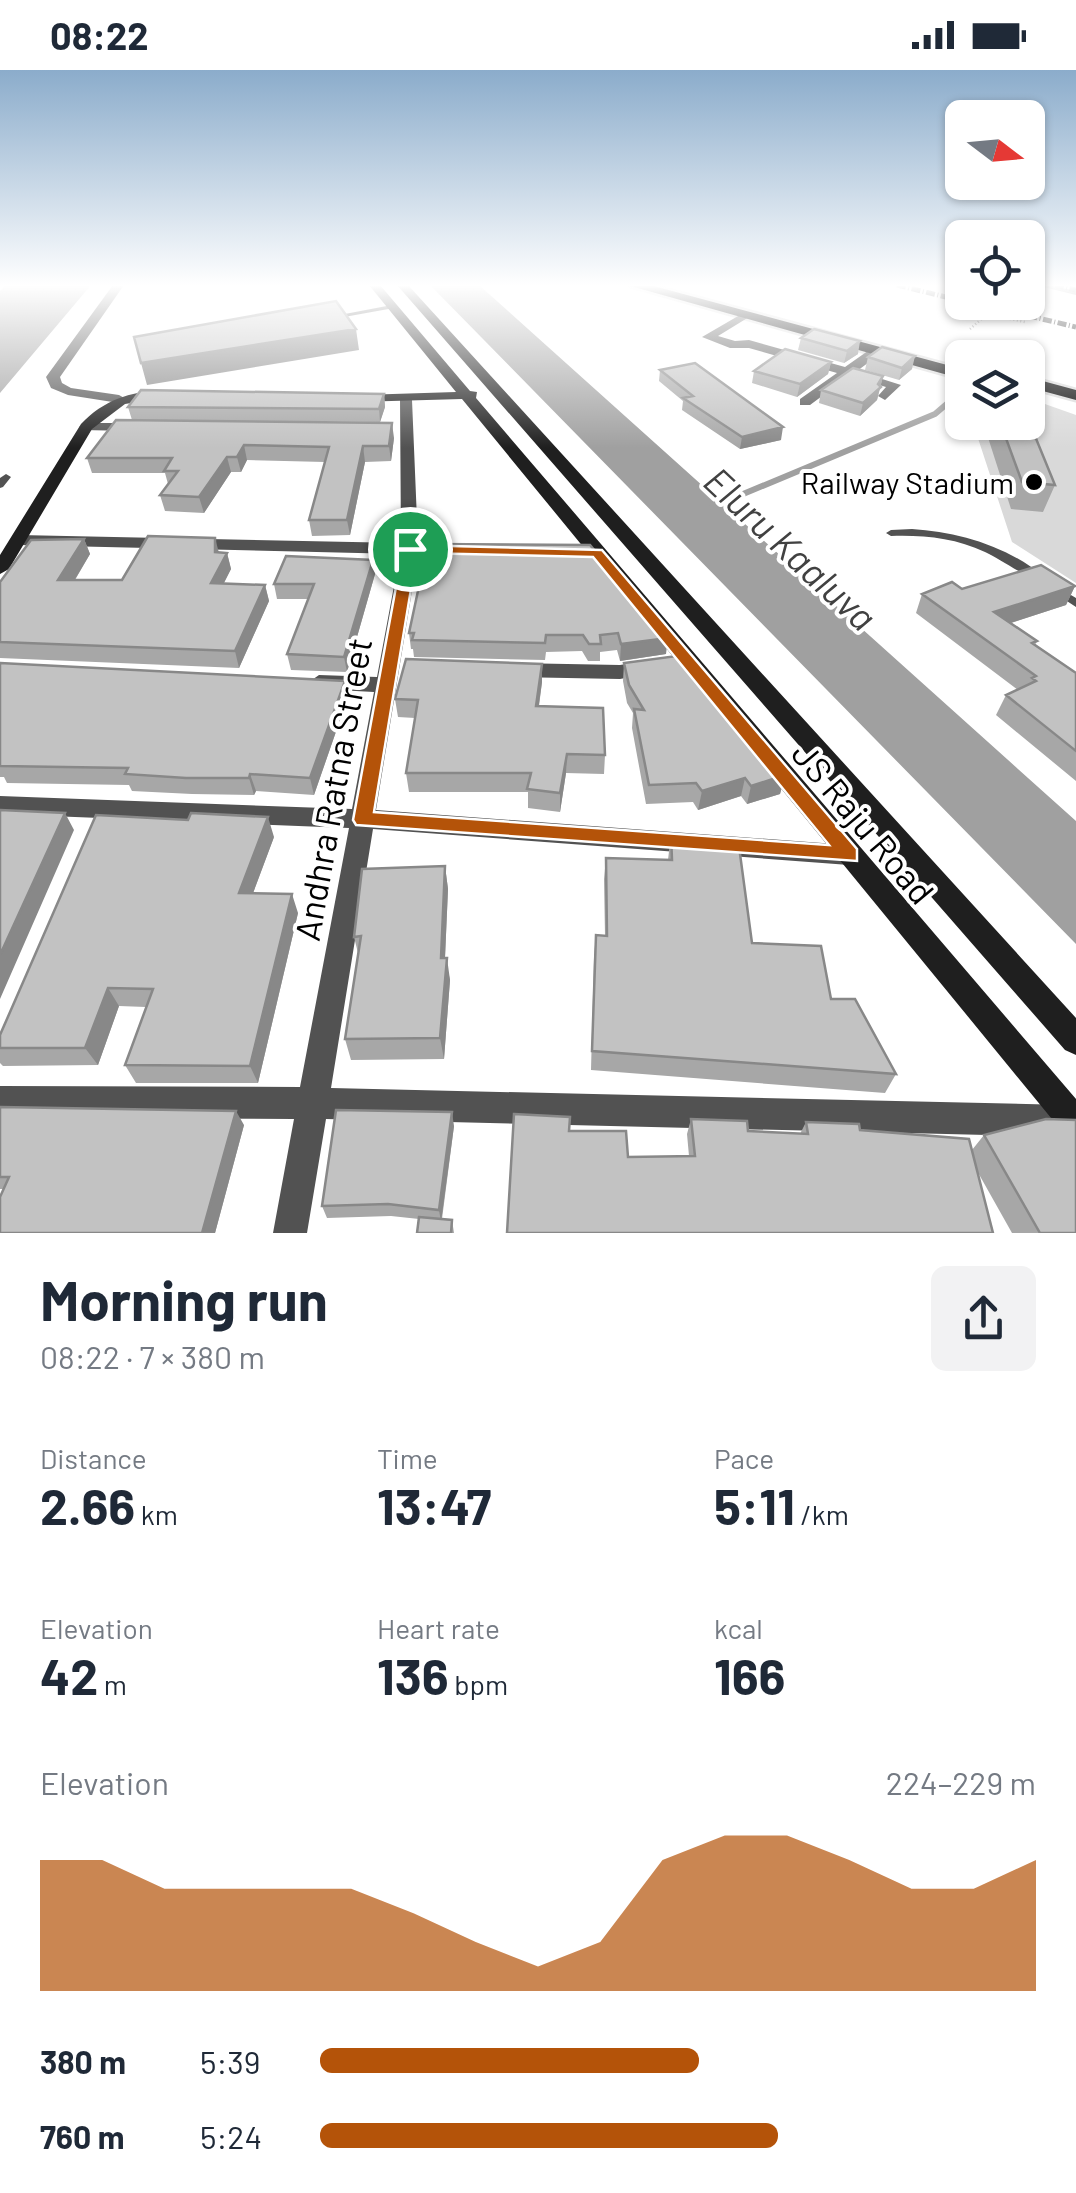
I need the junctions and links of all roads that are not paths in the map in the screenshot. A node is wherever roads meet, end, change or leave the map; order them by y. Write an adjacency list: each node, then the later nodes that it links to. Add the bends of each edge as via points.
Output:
1 (79, 339): 19 (street, via 52,376 56,386)
2 (418, 339): 15 (street, JS Raju Road)
3 (451, 339): 12 (street, JS Raju Road)
4 (715, 339): 10 (street)
5 (833, 339): 7 (main road)
6 (866, 339): 8 (main road)
7 (876, 351): 9 (main road); 10 (street)
8 (945, 360)
9 (945, 369)
10 (849, 371): 16 (street, via 894,385); 21 (street)
11 (1045, 387): 14 (main road)
12 (498, 392): 15 (street); 42 (street, JS Raju Road)
13 (169, 394): 19 (street)
14 (1076, 395)
15 (464, 396): 20 (street); 33 (street, JS Raju Road, via 588,552)
16 (885, 396)
17 (1045, 396): 22 (main road)
18 (346, 398): 20 (street)
19 (119, 399): 23 (street)
20 (405, 400): 26 (street, Andhra Ratna Street)
21 (805, 402)
22 (1076, 404)
23 (86, 427): 24 (street); 28 (street)
24 (143, 428)
25 (388, 430): 26 (street)
26 (406, 430): 29 (street, Andhra Ratna Street)
27 (891, 534): 32 (lane, via 932,532 975,541)
28 (19, 540): 29 (street); 31 (street)
29 (410, 549): 30 (street); 35 (street, Andhra Ratna Street)
30 (448, 550)
31 (0, 569)
32 (1076, 603)
33 (688, 662): 34 (street, via 620,672); 41 (street, JS Raju Road)
34 (501, 670)
35 (393, 674): 36 (street); 39 (street, Andhra Ratna Street)
36 (290, 681)
37 (0, 805): 38 (street)
38 (101, 807): 39 (street); 40 (street)
39 (363, 820): 41 (street); 44 (street, Andhra Ratna Street)
40 (86, 843)
41 (850, 855): 45 (street, JS Raju Road)
42 (1076, 1040)
43 (0, 1102): 44 (street)
44 (315, 1103): 45 (street); 46 (street, Andhra Ratna Street)
45 (1075, 1122)
46 (290, 1233)

